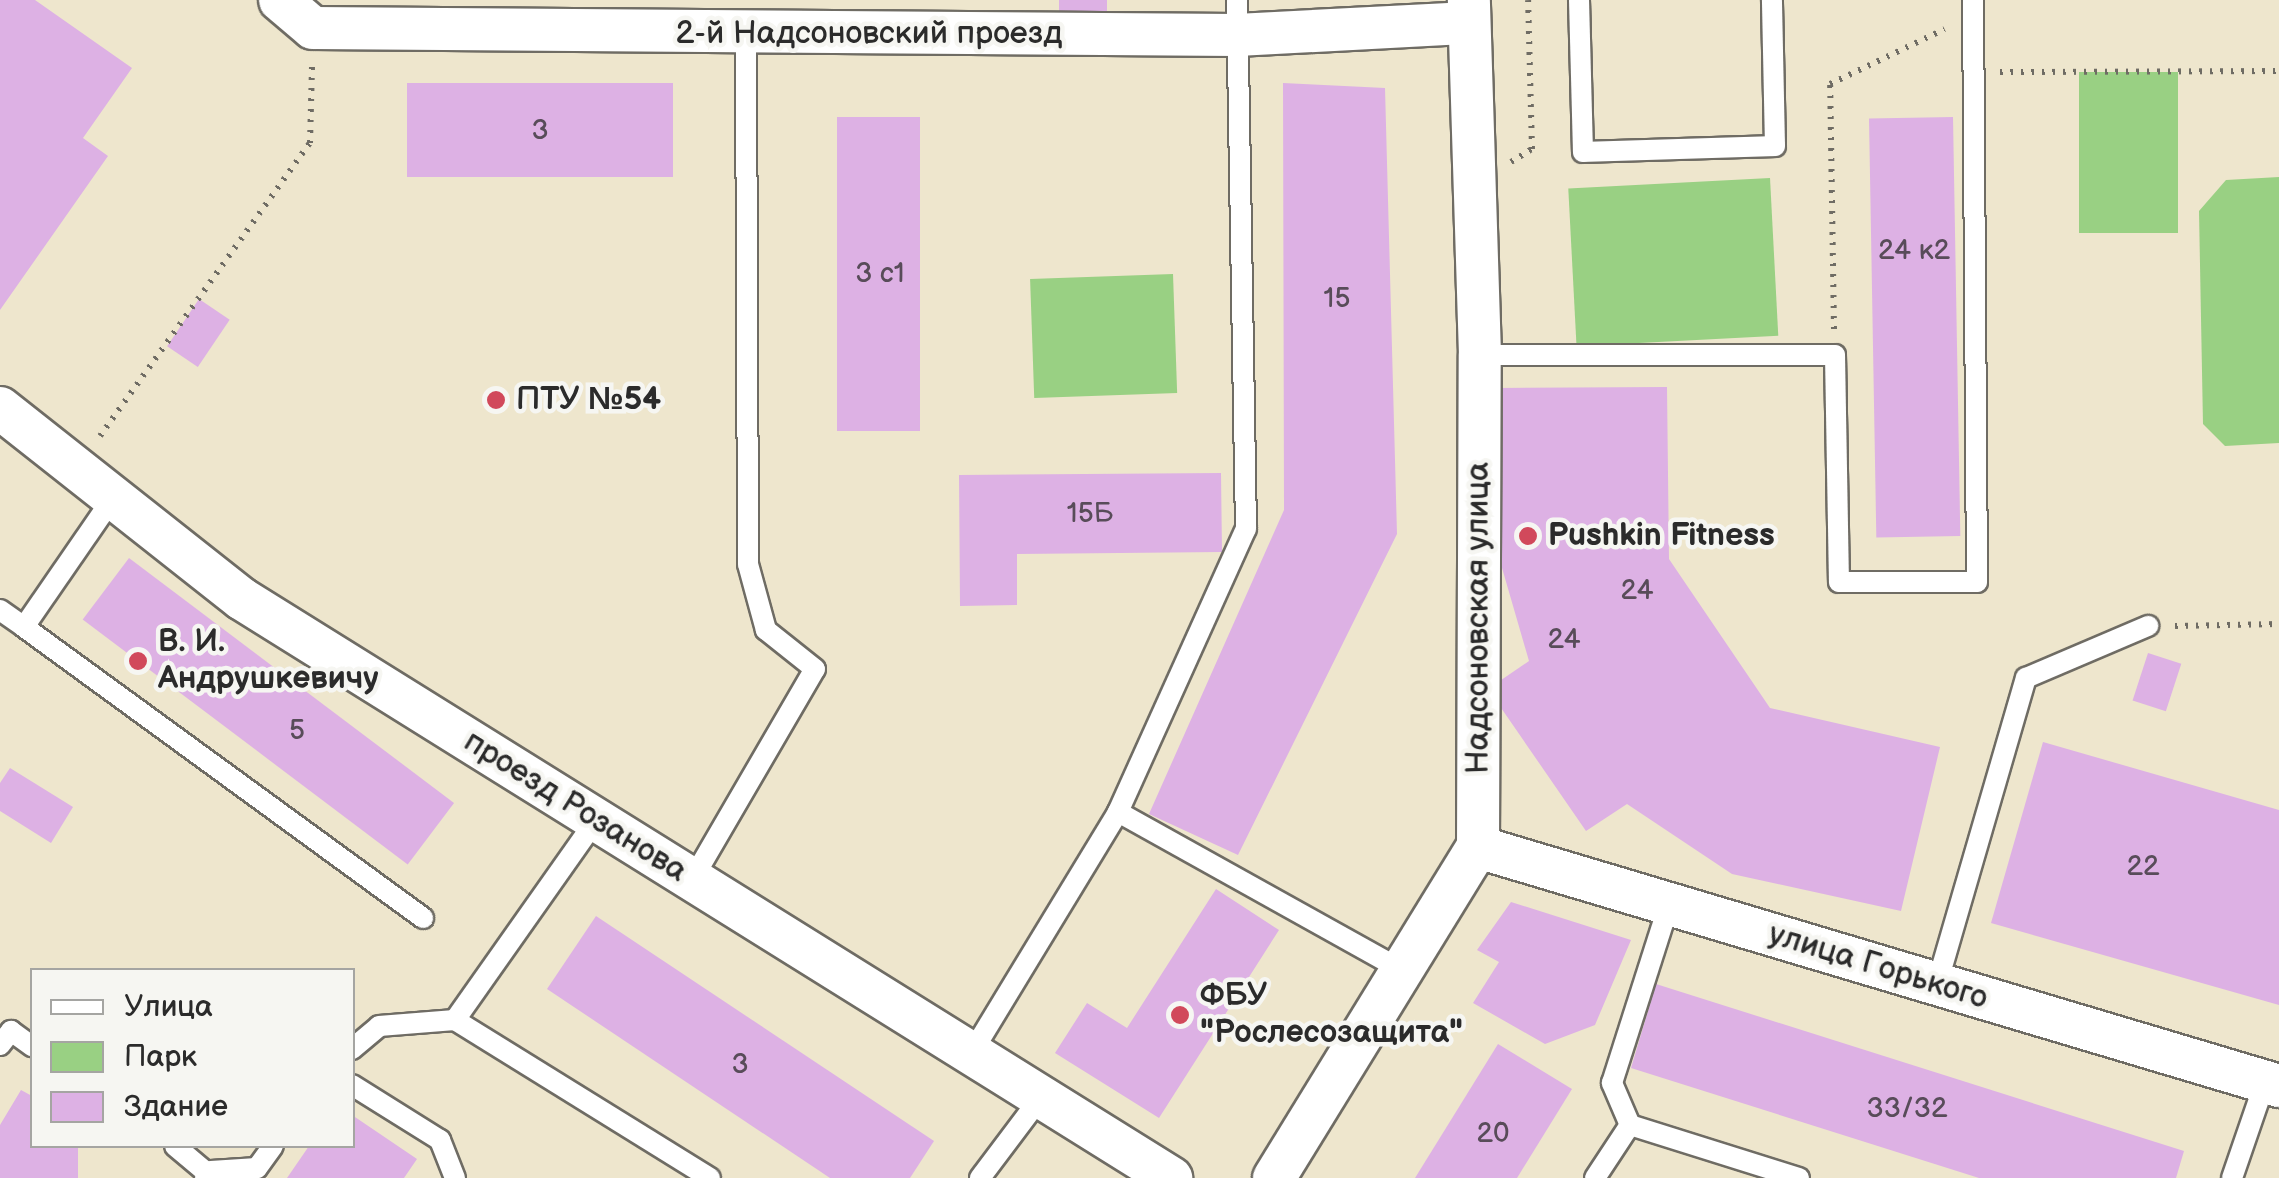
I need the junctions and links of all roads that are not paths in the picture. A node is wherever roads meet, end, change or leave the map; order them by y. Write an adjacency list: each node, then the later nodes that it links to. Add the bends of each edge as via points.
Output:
1 (280, 0): 7 (street, 2-й Надсоновский проезд, via 313,28)
2 (1580, 0): 3 (lane, via 1583,152 1775,146)
3 (1772, 0)
4 (1973, 8): 8 (lane, via 1977,582 1839,582 1834,355)
5 (1469, 11): 6 (street, 2-й Надсоновский проезд); 8 (street, Надсоновская улица)
6 (1237, 17): 7 (street, 2-й Надсоновский проезд); 14 (lane, via 1246,529)
7 (746, 35): 17 (lane, via 748,564 766,630 815,668)
8 (1480, 355): 16 (street, Надсоновская улица)
9 (0, 408): 10 (street, проезд Розанова)
10 (114, 495): 13 (lane); 15 (street, проезд Розанова, via 242,599)
11 (0, 610): 13 (lane)
12 (2148, 626): 21 (lane, via 2026,678)
13 (24, 627): 19 (lane)
14 (1118, 812): 20 (lane); 26 (lane)
15 (596, 820): 17 (street, проезд Розанова); 22 (lane)
16 (1478, 848): 18 (street, улица Горького); 20 (street)
17 (692, 880): 26 (street, проезд Розанова)
18 (1669, 904): 21 (street, улица Горького); 30 (lane, via 1612,1083)
19 (423, 918)
20 (1402, 970): 38 (street)
21 (1937, 984): 27 (street, улица Горького)
22 (456, 1020): 25 (lane, via 379,1026); 35 (lane)
23 (0, 1044): 24 (lane, via 11,1031)
24 (30, 1045)
25 (355, 1046)
26 (971, 1054): 29 (street, проезд Розанова)
27 (2272, 1084): 41 (lane)
28 (355, 1086): 34 (lane, via 440,1140)
29 (1041, 1097): 36 (lane); 37 (street, проезд Розанова)
30 (1630, 1125): 39 (lane); 40 (lane)
31 (177, 1148): 33 (lane)
32 (272, 1148): 33 (lane, via 257,1168)
33 (210, 1176)
34 (455, 1178)
35 (710, 1178)
36 (980, 1178)
37 (1171, 1178)
38 (1274, 1178)
39 (1595, 1178)
40 (1799, 1178)
41 (2232, 1178)

